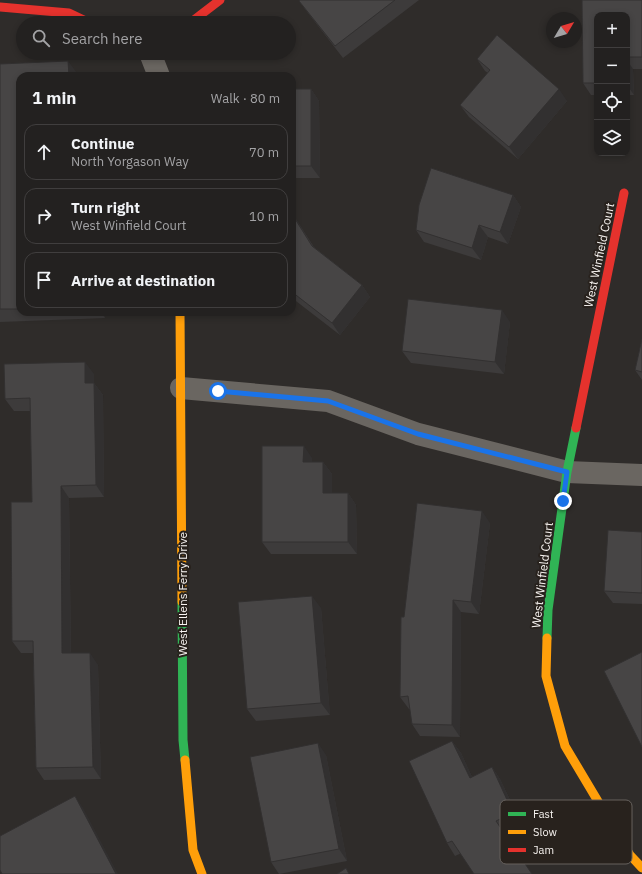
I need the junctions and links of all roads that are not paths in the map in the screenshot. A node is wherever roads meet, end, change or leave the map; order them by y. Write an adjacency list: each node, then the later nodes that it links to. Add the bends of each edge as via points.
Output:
1 (220, 0): 4 (street)
2 (5, 5): 3 (street)
3 (75, 16)
4 (199, 16)
5 (153, 60): 6 (street)
6 (157, 72)
7 (624, 193): 10 (street, West Winfield Court)
8 (180, 316): 9 (street, West Ellens Ferry Drive)
9 (181, 388): 10 (street, via 328,401 418,434); 15 (street, West Ellens Ferry Drive, via 183,740 193,850)
10 (567, 472): 11 (street); 12 (street, West Winfield Court, via 548,610 546,676 565,746)
11 (642, 475)
12 (597, 800)
13 (632, 857): 14 (street, West Winfield Court)
14 (642, 868)
15 (202, 874)

